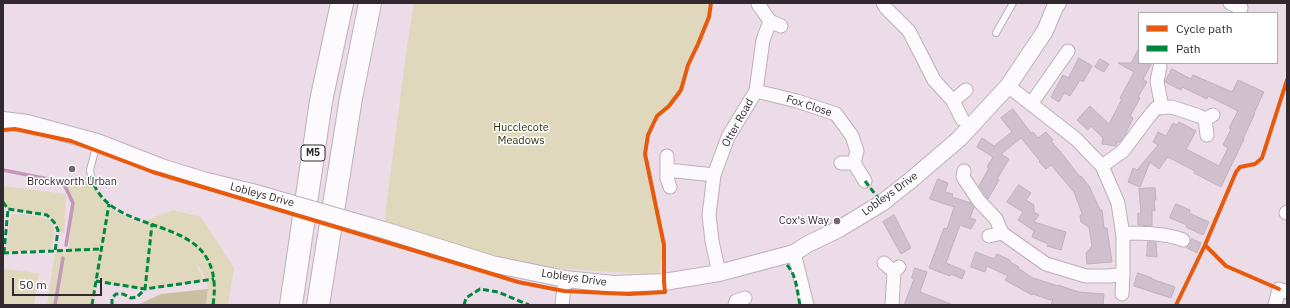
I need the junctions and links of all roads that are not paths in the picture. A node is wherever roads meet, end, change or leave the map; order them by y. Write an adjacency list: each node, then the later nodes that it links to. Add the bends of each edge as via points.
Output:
1 (342, 3): 39 (highway, M5, via 321,101)
2 (370, 3): 40 (highway, M5, via 351,98)
3 (884, 3): 13 (street, via 909,32 934,80)
4 (1013, 3): 7 (lane)
5 (758, 4): 12 (street, Otter Road, via 776,24 762,40)
6 (1053, 4): 10 (street, Lobleys Drive, via 1045,31)
7 (996, 33)
8 (1068, 51): 14 (street)
9 (1160, 67): 15 (street, via 1157,81)
10 (1008, 86): 14 (street); 32 (street, Lobleys Drive, via 959,139 882,203)
11 (966, 90): 13 (street)
12 (756, 91): 25 (street, Otter Road, via 728,136); 26 (street, Fox Close, via 836,114 852,136 857,151 847,163)
13 (953, 101): 16 (street)
14 (1031, 104): 21 (street, via 1076,139)
15 (1162, 108): 18 (street, via 1172,107 1209,117); 21 (street, via 1156,108 1123,151)
16 (962, 118)
17 (3, 120): 19 (street, Lobleys Drive, via 27,123)
18 (1207, 135)
19 (97, 142): 24 (lane); 36 (street, Lobleys Drive, bridge, via 203,180 384,230 492,264)
20 (667, 156): 22 (street)
21 (1102, 166): 29 (street, via 1118,203)
22 (667, 170): 25 (street); 27 (street)
23 (964, 171): 28 (street, via 963,176 969,187 996,219)
24 (90, 176)
25 (714, 176): 34 (street, Otter Road, via 709,215)
26 (865, 181)
27 (670, 187)
28 (1002, 233): 30 (street); 35 (street, via 1046,264 1086,276)
29 (1123, 233): 31 (street, via 1175,237); 35 (street)
30 (988, 236)
31 (1183, 240)
32 (794, 254): 34 (street, Lobleys Drive); 42 (street)
33 (884, 263): 43 (street, via 897,269)
34 (719, 273): 36 (street, Lobleys Drive, via 664,282 613,284)
35 (1123, 274): 38 (street)
36 (565, 279): 41 (street)
37 (1287, 292): 44 (street, via 1279,289)
38 (1122, 294)
39 (291, 305)
40 (318, 305)
41 (562, 305)
42 (808, 305)
43 (892, 305)
44 (1275, 305)

